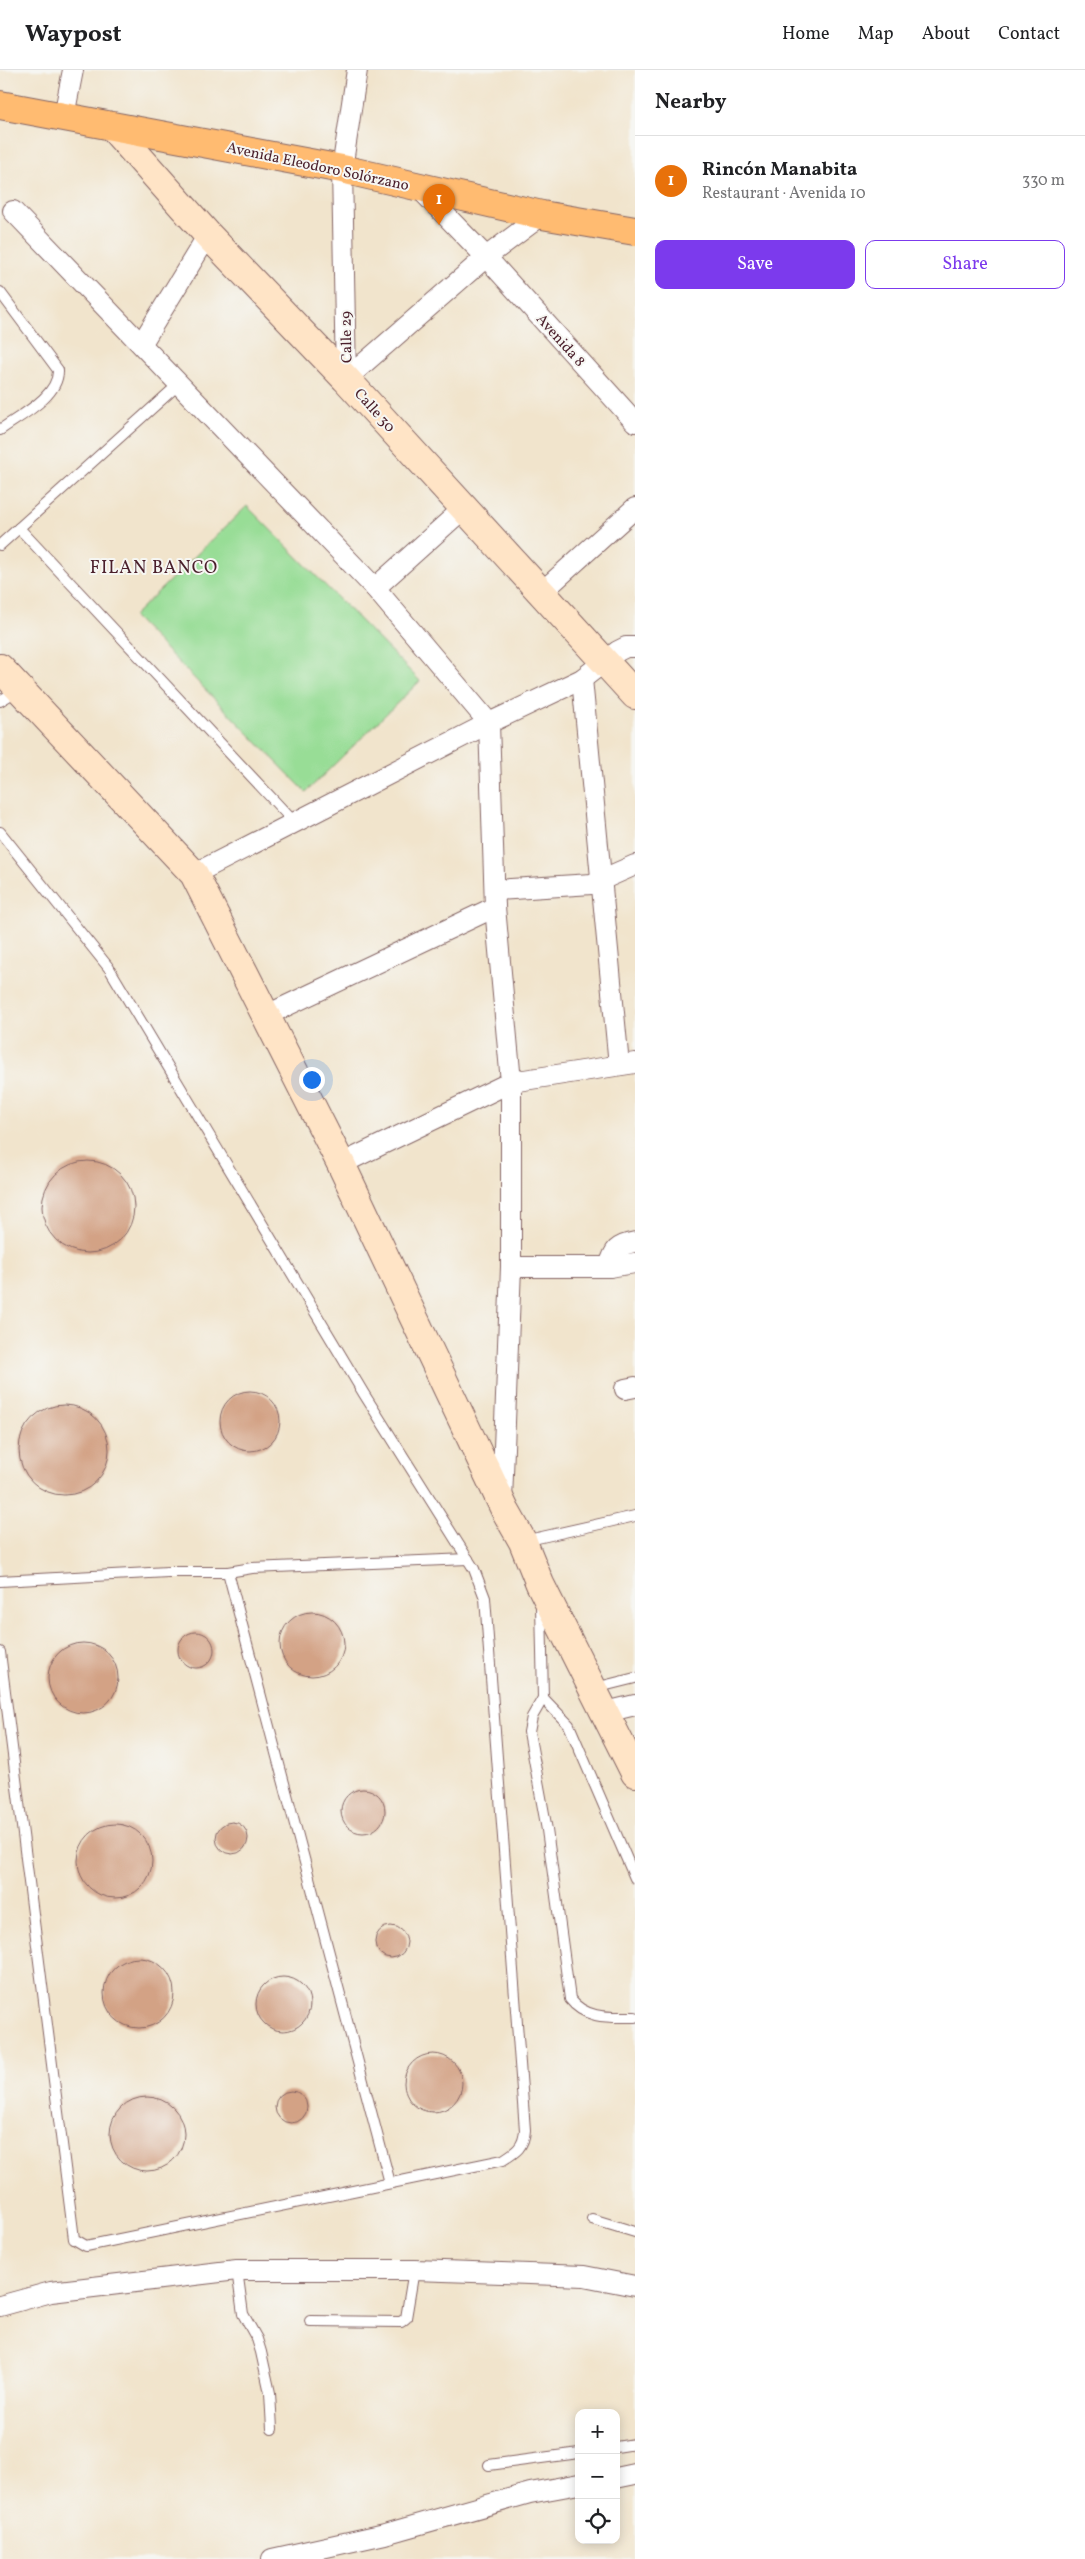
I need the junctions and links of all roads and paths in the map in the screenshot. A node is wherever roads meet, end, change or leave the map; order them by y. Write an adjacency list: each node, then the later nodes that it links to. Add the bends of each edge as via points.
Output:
1 (73, 70): 4 (street)
2 (357, 70): 6 (street, Calle 29)
3 (0, 105): 4 (main road, Avenida Eleodoro Solórzano)
4 (64, 116): 5 (main road, Avenida Eleodoro Solórzano)
5 (113, 128): 6 (main road, Avenida Eleodoro Solórzano); 11 (main road, Calle 30)
6 (342, 169): 7 (main road, Avenida Eleodoro Solórzano); 15 (street, Calle 29)
7 (418, 187): 9 (main road, Avenida Eleodoro Solórzano); 12 (street, Avenida 8)
8 (14, 211): 14 (street)
9 (542, 215): 10 (main road, Avenida Eleodoro Solórzano); 12 (street, Calle 29)
10 (635, 231)
11 (208, 235): 14 (street); 15 (main road, Calle 30)
12 (486, 257): 15 (street, Calle 29); 17 (street, Avenida 8)
13 (0, 292): 18 (lane, via 58,370 58,377 48,394)
14 (142, 343): 16 (street)
15 (346, 379): 19 (main road, Calle 30)
16 (180, 383): 21 (lane); 23 (street)
17 (635, 422)
18 (0, 430)
19 (464, 508): 23 (street); 24 (main road, Calle 30)
20 (635, 508): 24 (street)
21 (19, 528): 22 (lane); 32 (lane)
22 (0, 545)
23 (375, 588): 31 (street)
24 (542, 592): 26 (main road, Calle 30)
25 (635, 646): 26 (street, via 618,651)
26 (605, 663): 28 (street); 29 (main road, Calle 30)
27 (0, 668): 30 (main road)
28 (582, 679): 31 (street); 36 (street)
29 (635, 695)
30 (9, 696): 35 (main road)
31 (489, 723): 32 (street); 37 (street)
32 (294, 822): 35 (street)
33 (0, 832): 49 (lane, via 109,968 364,1394)
34 (635, 865): 36 (street)
35 (194, 874): 38 (main road)
36 (603, 881): 37 (street); 39 (street)
37 (495, 898): 38 (street); 40 (street)
38 (267, 1015): 41 (main road)
39 (627, 1064): 40 (street)
40 (511, 1082): 41 (street); 45 (street)
41 (341, 1164): 46 (main road)
42 (635, 1242): 44 (street, via 616,1248)
43 (635, 1263): 44 (street)
44 (609, 1267): 45 (street)
45 (512, 1268): 46 (street)
46 (502, 1502): 48 (main road)
47 (635, 1516): 48 (lane)
48 (523, 1542): 52 (main road)
49 (468, 1559): 50 (lane, via 252,1568); 61 (lane, via 485,1598 525,2137 518,2151 503,2160)
50 (228, 1572): 51 (lane); 61 (lane)
51 (0, 1581)
52 (540, 1584): 55 (lane); 56 (main road)
53 (0, 1652): 61 (lane, via 74,2238 86,2246)
54 (635, 1678): 56 (lane)
55 (543, 1698): 59 (lane, via 569,1725); 60 (lane, via 532,1718 529,1732 547,1830 570,1999 586,2014)
56 (600, 1700): 57 (street); 58 (main road)
57 (635, 1705)
58 (635, 1773)
59 (635, 1878)
60 (635, 2017)
61 (390, 2183)
62 (592, 2219): 63 (lane)
63 (635, 2232)
64 (237, 2270): 65 (street); 67 (street, via 51,2292); 69 (lane, via 243,2314 261,2352 270,2393)
65 (414, 2270): 66 (street, via 584,2276); 68 (lane, via 406,2318 401,2322)
66 (635, 2286)
67 (0, 2306)
68 (310, 2321)
69 (272, 2429)
70 (635, 2444): 71 (lane)
71 (620, 2446)
72 (575, 2454): 73 (lane)
73 (489, 2465)
74 (635, 2474): 75 (street)
75 (620, 2477)
76 (575, 2485): 77 (street, via 530,2493 385,2534)
77 (272, 2559)

